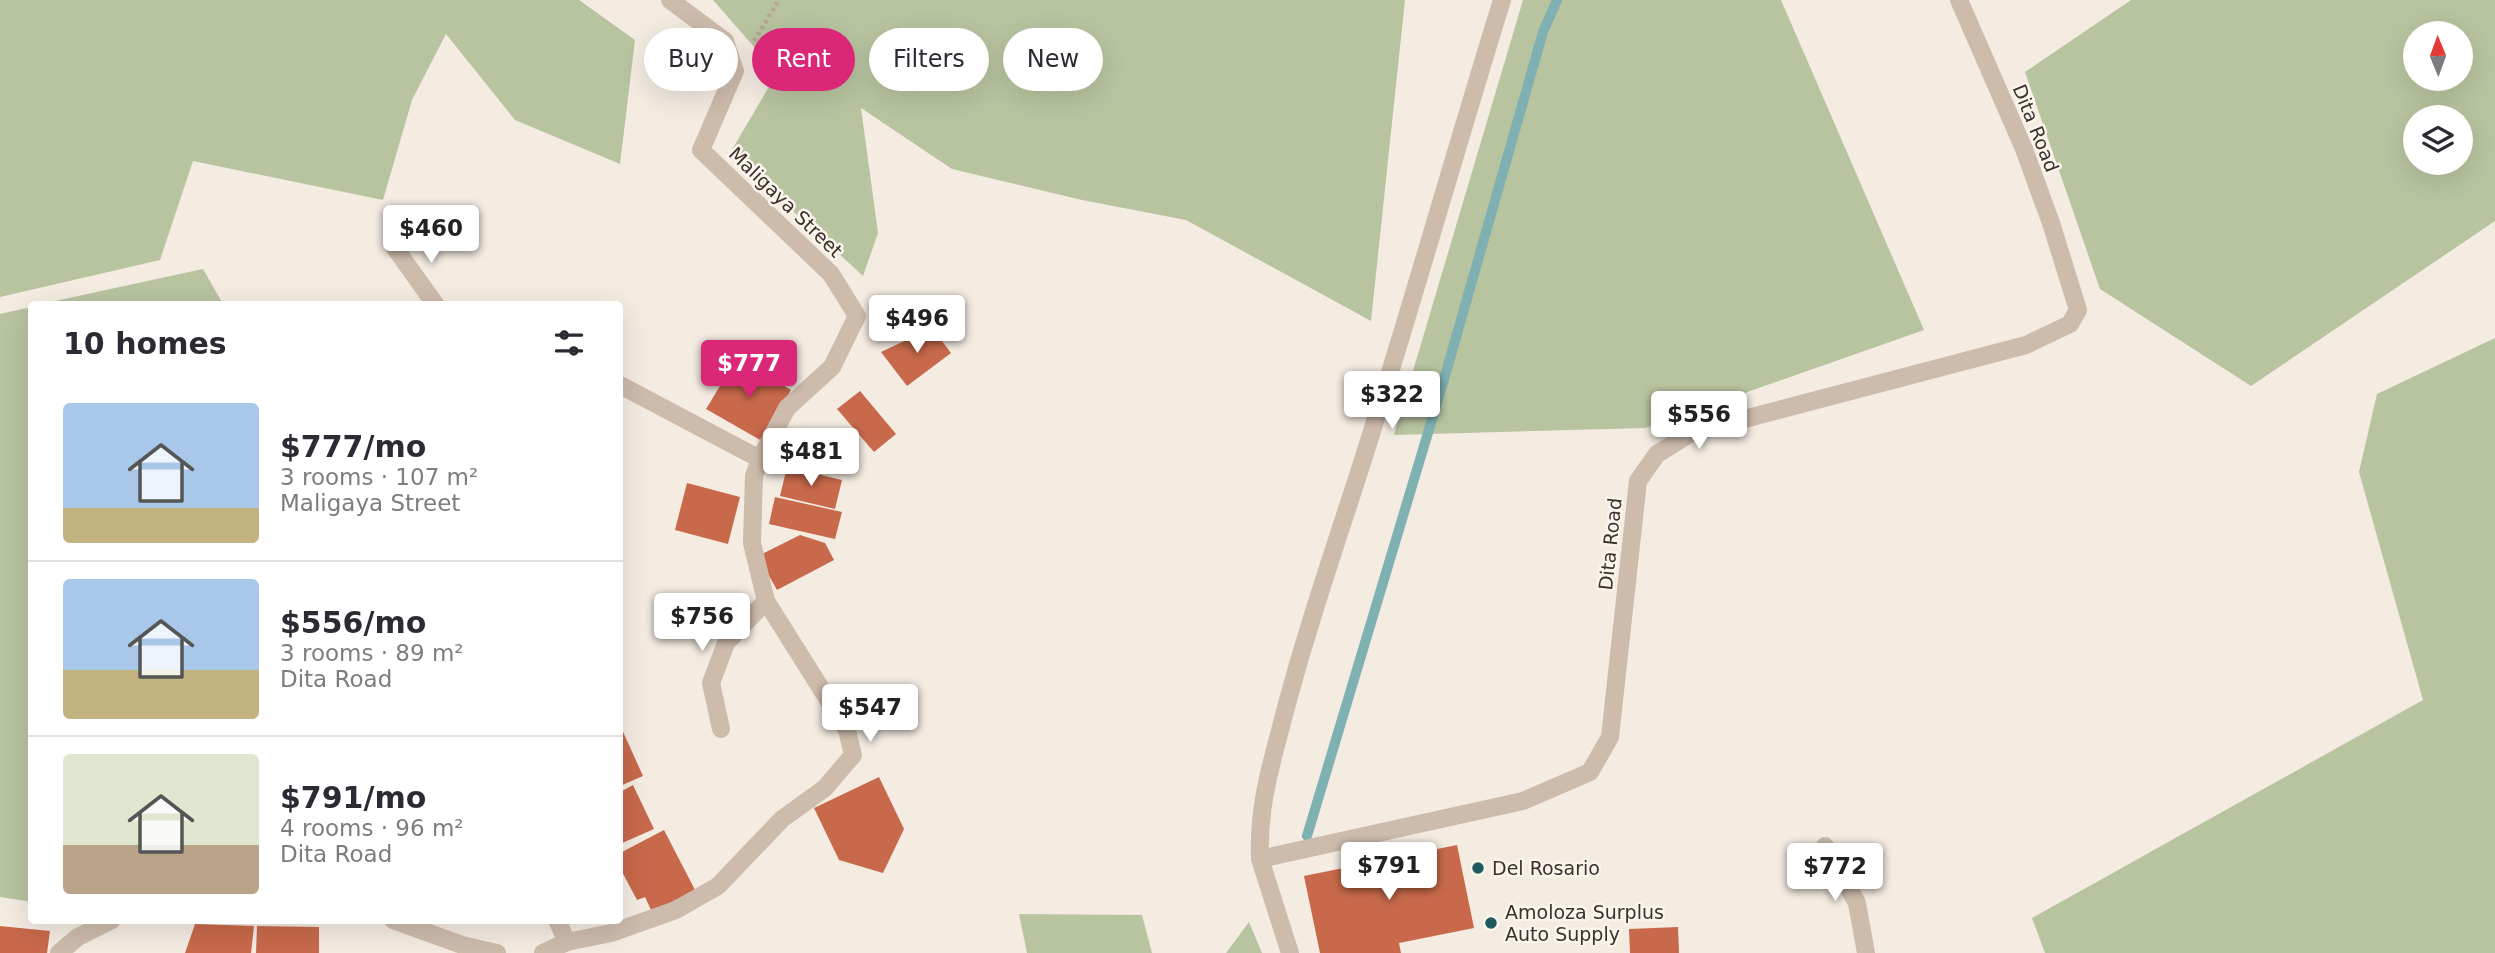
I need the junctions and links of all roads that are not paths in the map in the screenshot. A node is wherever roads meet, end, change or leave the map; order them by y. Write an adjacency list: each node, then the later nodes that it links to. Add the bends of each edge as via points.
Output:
1 (670, 0): 7 (street, Maligaya Street, via 725,41 734,71 701,150 831,274 857,316 832,368 787,408)
2 (1502, 0): 11 (street, via 1297,667 1265,788)
3 (1959, 0): 11 (street, Dita Road, via 2051,223 2078,310 2070,324 2026,345 1692,433 1657,454 1638,481 1610,737 1590,772 1523,801)
4 (395, 248): 5 (street)
5 (433, 301)
6 (623, 387): 7 (street)
7 (760, 459): 8 (street, Maligaya Street, via 754,476 752,543)
8 (766, 601): 9 (street, via 726,643 710,683); 15 (street, Maligaya Street, via 847,730 853,755 825,788 782,819 718,886 676,910 611,933)
9 (721, 729)
10 (1825, 846): 20 (street, via 1857,903)
11 (1260, 859): 19 (street)
12 (104, 924): 16 (street)
13 (404, 924): 17 (street)
14 (559, 924): 15 (street)
15 (567, 942): 18 (street, Maligaya Street)
16 (59, 953)
17 (497, 953)
18 (543, 953)
19 (1290, 953)
20 (1866, 953)

